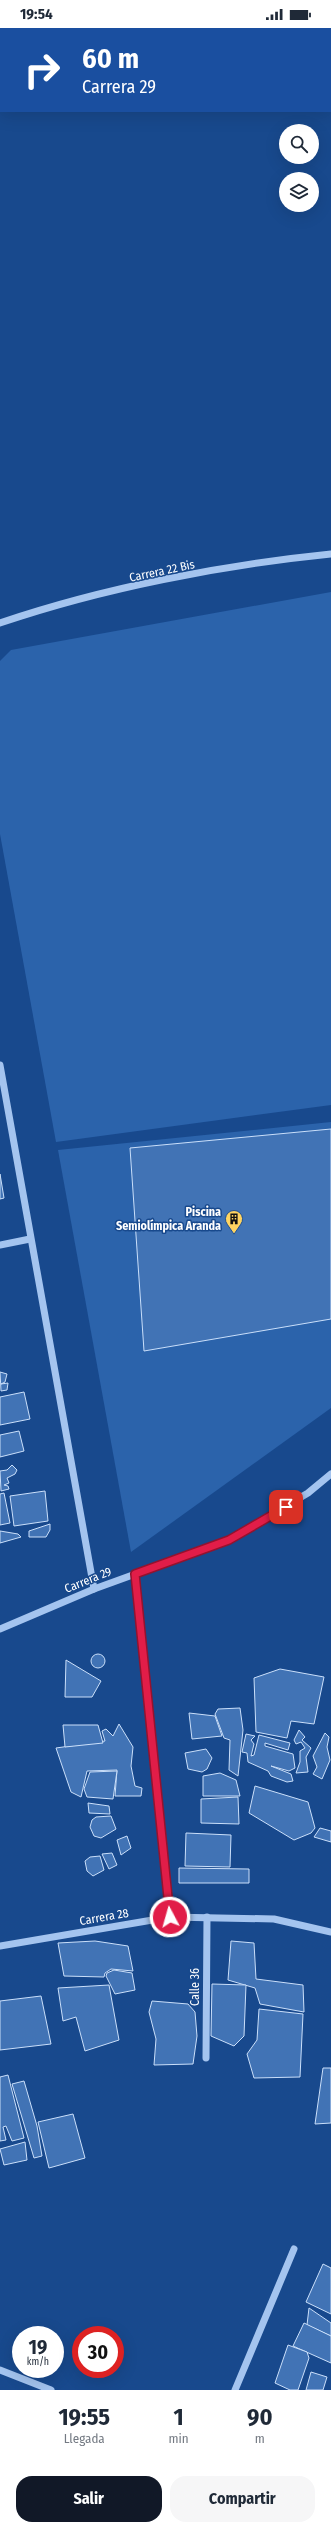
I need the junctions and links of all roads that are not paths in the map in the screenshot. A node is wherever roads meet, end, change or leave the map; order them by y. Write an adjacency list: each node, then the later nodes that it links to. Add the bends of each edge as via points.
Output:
1 (331, 554): 2 (street, Carrera 22 Bis, via 267,560 153,583 41,609)
2 (0, 623)
3 (0, 1065): 4 (street)
4 (30, 1239): 5 (street); 8 (street)
5 (0, 1245)
6 (331, 1474): 7 (street, Carrera 29, via 302,1497 229,1540)
7 (135, 1574): 8 (street, Carrera 29); 10 (street)
8 (94, 1589): 9 (street, Carrera 29)
9 (0, 1629)
10 (170, 1917): 11 (street, Carrera 28); 13 (street, Carrera 28)
11 (207, 1917): 12 (street, Carrera 28, via 274,1919); 14 (street, Calle 36)
12 (331, 1932)
13 (0, 1946)
14 (206, 2058)
15 (294, 2249): 18 (street)
16 (0, 2370): 17 (street)
17 (51, 2390)
18 (235, 2390)

